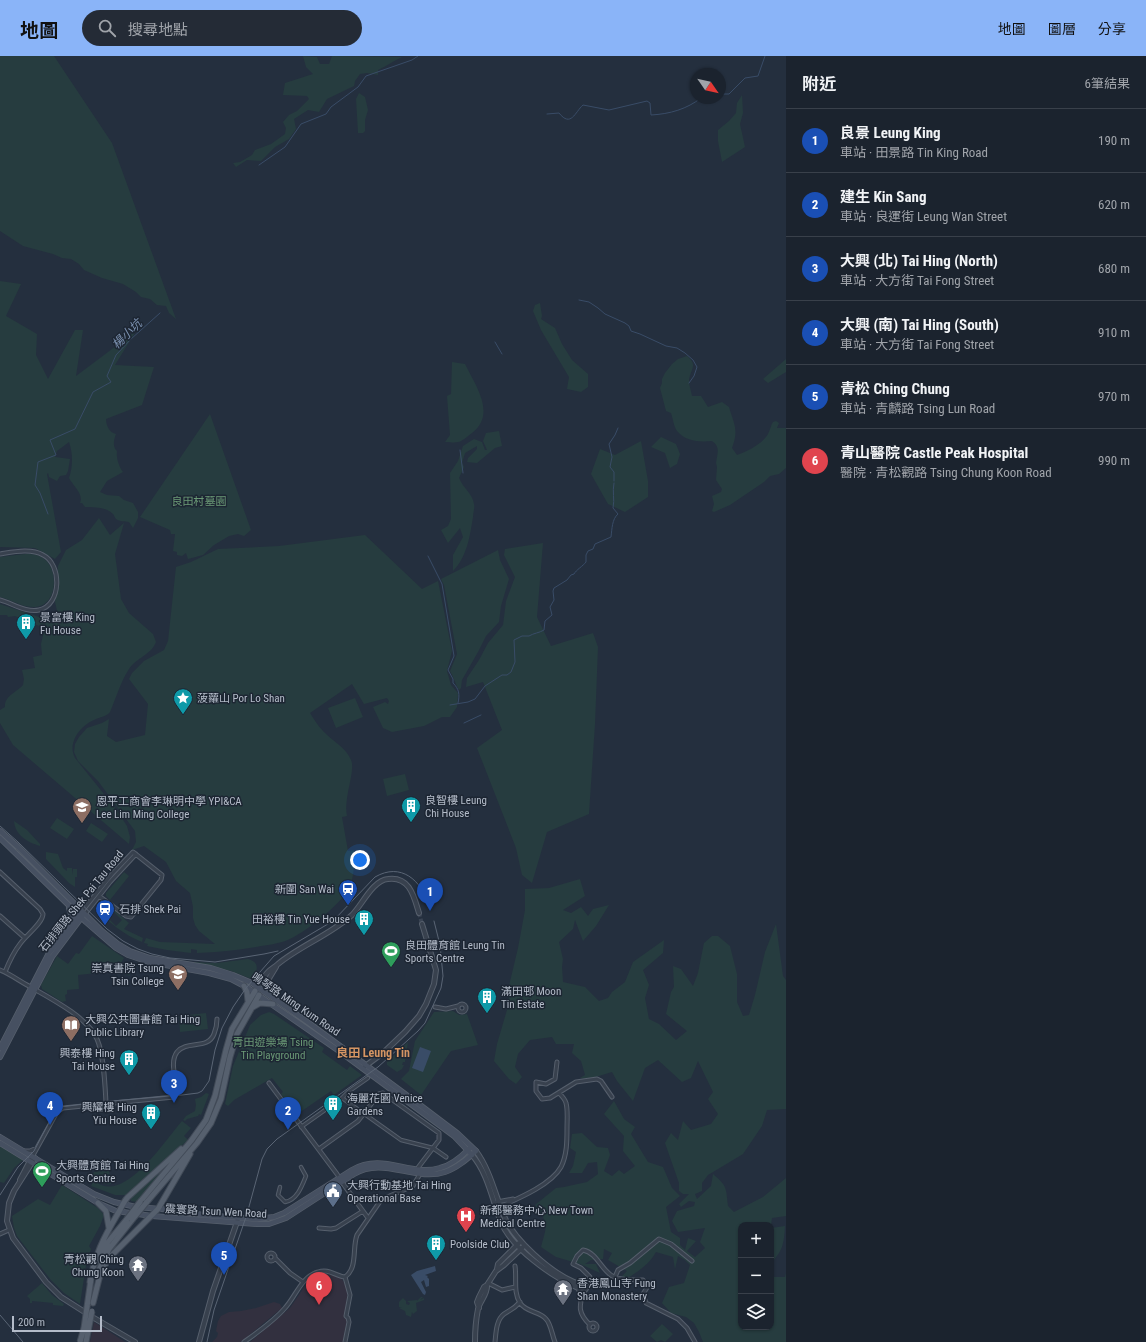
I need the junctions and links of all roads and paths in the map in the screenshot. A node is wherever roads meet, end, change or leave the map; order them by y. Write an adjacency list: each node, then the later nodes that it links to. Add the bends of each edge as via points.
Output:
1 (0, 554): 2 (street, via 32,552 45,556 53,566 56,588 53,600 39,610 25,609)
2 (0, 600)
3 (0, 831): 10 (main road, 鳴琴路 Ming Kum Road)
4 (0, 838): 8 (main road, 鳴琴路 Ming Kum Road)
5 (135, 853): 7 (street, 石排頭路 Shek Pai Tau Road); 7 (street, via 161,873 162,877 133,915 127,917); 10 (street, 石排頭路 Shek Pai Tau Road, via 112,874)
6 (0, 872): 14 (street, via 43,913 43,919)
7 (99, 896): 10 (street, 石排頭路 Shek Pai Tau Road)
8 (67, 904): 10 (main road, 鳴琴路 Ming Kum Road); 13 (main road, via 72,917)
9 (419, 913): 19 (street, via 408,886 396,879 384,879 374,886 347,918 277,965)
10 (82, 915): 13 (main road, 石排頭路 Shek Pai Tau Road); 17 (main road, 鳴琴路 Ming Kum Road, via 110,944 135,958 217,974); 18 (main road, 石排頭路 Shek Pai Tau Road); 19 (main road, 鳴琴路 Ming Kum Road, via 112,940 137,953 218,970 240,978)
11 (0, 916): 14 (street)
12 (422, 924): 29 (street, via 435,966 432,988 415,1022 385,1052)
13 (70, 927): 18 (main road, 石排頭路 Shek Pai Tau Road, via 49,953)
14 (24, 938): 16 (street)
15 (0, 970): 16 (street)
16 (5, 972): 18 (street)
17 (244, 986): 19 (main road, 鳴琴路 Ming Kum Road); 20 (main road, via 248,992)
18 (33, 989): 26 (main road, 石排頭路 Shek Pai Tau Road); 27 (main road, 石排頭路 Shek Pai Tau Road); 36 (street, via 83,1021 94,1033 100,1049)
19 (258, 991): 20 (main road); 21 (main road, 鳴琴路 Ming Kum Road); 23 (main road); 29 (main road, 鳴琴路 Ming Kum Road)
20 (248, 1002): 40 (main road, via 230,1035 211,1110)
21 (273, 1004): 23 (main road, via 260,1003); 30 (main road, 鳴琴路 Ming Kum Road)
22 (458, 1006): 24 (street, via 446,1009)
23 (252, 1007): 42 (main road, via 239,1028 216,1110)
24 (436, 1007)
25 (217, 1019): 36 (street, via 210,1040 186,1046 175,1056 173,1065 176,1092 172,1098)
26 (0, 1048)
27 (0, 1055)
28 (557, 1062): 33 (street, via 555,1079 546,1084 536,1082 536,1088 544,1099)
29 (367, 1065): 30 (street); 45 (main road, 鳴琴路 Ming Kum Road, via 457,1133)
30 (362, 1069): 45 (main road, 鳴琴路 Ming Kum Road)
31 (368, 1078): 35 (street)
32 (269, 1083): 38 (street)
33 (559, 1092): 34 (street, via 576,1082 597,1079); 56 (street, via 566,1102 567,1143 564,1160 556,1174 546,1182)
34 (612, 1097)
35 (342, 1098): 37 (street); 38 (street)
36 (106, 1103): 43 (street, via 60,1110)
37 (364, 1114): 44 (street, via 402,1140); 44 (street, via 378,1094 386,1094 439,1133 440,1138); 46 (street)
38 (301, 1126): 46 (street)
39 (0, 1137): 47 (main road, 震寰路 Tsun Wen Road)
40 (191, 1140): 59 (main road); 67 (main road, bridge, via 140,1202)
41 (0, 1143): 50 (main road, 震寰路 Tsun Wen Road)
42 (197, 1143): 62 (main road); 67 (main road, bridge)
43 (39, 1146): 47 (street); 50 (street)
44 (433, 1148): 49 (street); 52 (street)
45 (470, 1148): 48 (main road, 鳴琴路 Ming Kum Road); 52 (main road, 震寰路 Tsun Wen Road, via 445,1166 429,1170)
46 (320, 1149): 54 (street)
47 (23, 1151): 50 (main road, 震寰路 Tsun Wen Road)
48 (474, 1153): 53 (main road, 震寰路 Tsun Wen Road, via 445,1172); 57 (street)
49 (446, 1157)
50 (32, 1160): 58 (main road, 震寰路 Tsun Wen Road); 59 (main road, 震寰路 Tsun Wen Road, via 94,1194); 71 (street, via 10,1199 7,1216)
51 (301, 1167): 55 (street, via 306,1176 296,1196 285,1202 278,1195)
52 (417, 1169): 54 (main road, 震寰路 Tsun Wen Road, via 372,1163 356,1168)
53 (420, 1174): 54 (main road, 震寰路 Tsun Wen Road, via 376,1167 361,1170); 66 (street, via 414,1186 382,1199)
54 (341, 1180): 63 (street); 68 (main road, 震寰路 Tsun Wen Road, via 281,1221 263,1224)
55 (280, 1187)
56 (516, 1198): 57 (street); 61 (street)
57 (497, 1202): 61 (street)
58 (98, 1203): 64 (main road, 震寰路 Tsun Wen Road); 69 (main road, via 106,1211)
59 (123, 1204): 60 (main road, 震寰路 Tsun Wen Road); 64 (main road)
60 (136, 1207): 62 (main road, 震寰路 Tsun Wen Road); 65 (main road)
61 (499, 1207): 73 (street)
62 (158, 1209): 65 (main road); 68 (main road, 震寰路 Tsun Wen Road)
63 (363, 1210): 66 (street); 70 (street, via 336,1228)
64 (119, 1211): 65 (main road, 震寰路 Tsun Wen Road); 69 (main road)
65 (152, 1216): 68 (main road, 震寰路 Tsun Wen Road); 90 (main road, via 108,1259 100,1275)
66 (368, 1218): 79 (street, via 356,1237 353,1264)
67 (130, 1219): 81 (main road, via 104,1248); 90 (main road, via 102,1262 96,1280)
68 (238, 1220): 96 (street, via 211,1297)
69 (109, 1228): 81 (main road, via 94,1260)
70 (319, 1228)
71 (9, 1230): 72 (street); 95 (street, via 46,1282 61,1297)
72 (0, 1234)
73 (520, 1243): 74 (street); 78 (street, via 498,1264)
74 (523, 1247): 78 (street); 83 (street, via 563,1276 576,1283); 87 (street, via 547,1270)
75 (275, 1258): 82 (street)
76 (692, 1261): 80 (street, via 671,1244 659,1239 618,1270)
77 (516, 1266): 86 (street)
78 (497, 1269): 84 (street)
79 (345, 1277): 82 (street, via 325,1271 310,1275); 98 (street, via 350,1295)
80 (614, 1277): 85 (street, via 593,1255 583,1250 576,1256 573,1264 590,1277); 102 (street, via 642,1280 648,1286 643,1294 646,1304 678,1319)
81 (90, 1282): 91 (main road)
82 (303, 1282): 97 (street, via 286,1308)
83 (581, 1282): 85 (street); 87 (street)
84 (487, 1284): 86 (street, via 502,1290); 99 (street, via 477,1302 479,1308)
85 (586, 1284): 88 (street)
86 (515, 1287): 89 (street)
87 (578, 1288): 88 (street)
88 (583, 1292): 92 (street, via 580,1308)
89 (520, 1302): 100 (street, via 514,1309 502,1315); 101 (street, via 530,1311 547,1319)
90 (93, 1304): 91 (main road)
91 (89, 1309): 93 (main road, bridge); 94 (main road, bridge)
92 (590, 1325)
93 (80, 1342)
94 (86, 1342)
95 (135, 1342)
96 (200, 1342)
97 (244, 1342)
98 (345, 1342)
99 (475, 1342)
100 (495, 1342)
101 (555, 1342)
102 (695, 1342)

